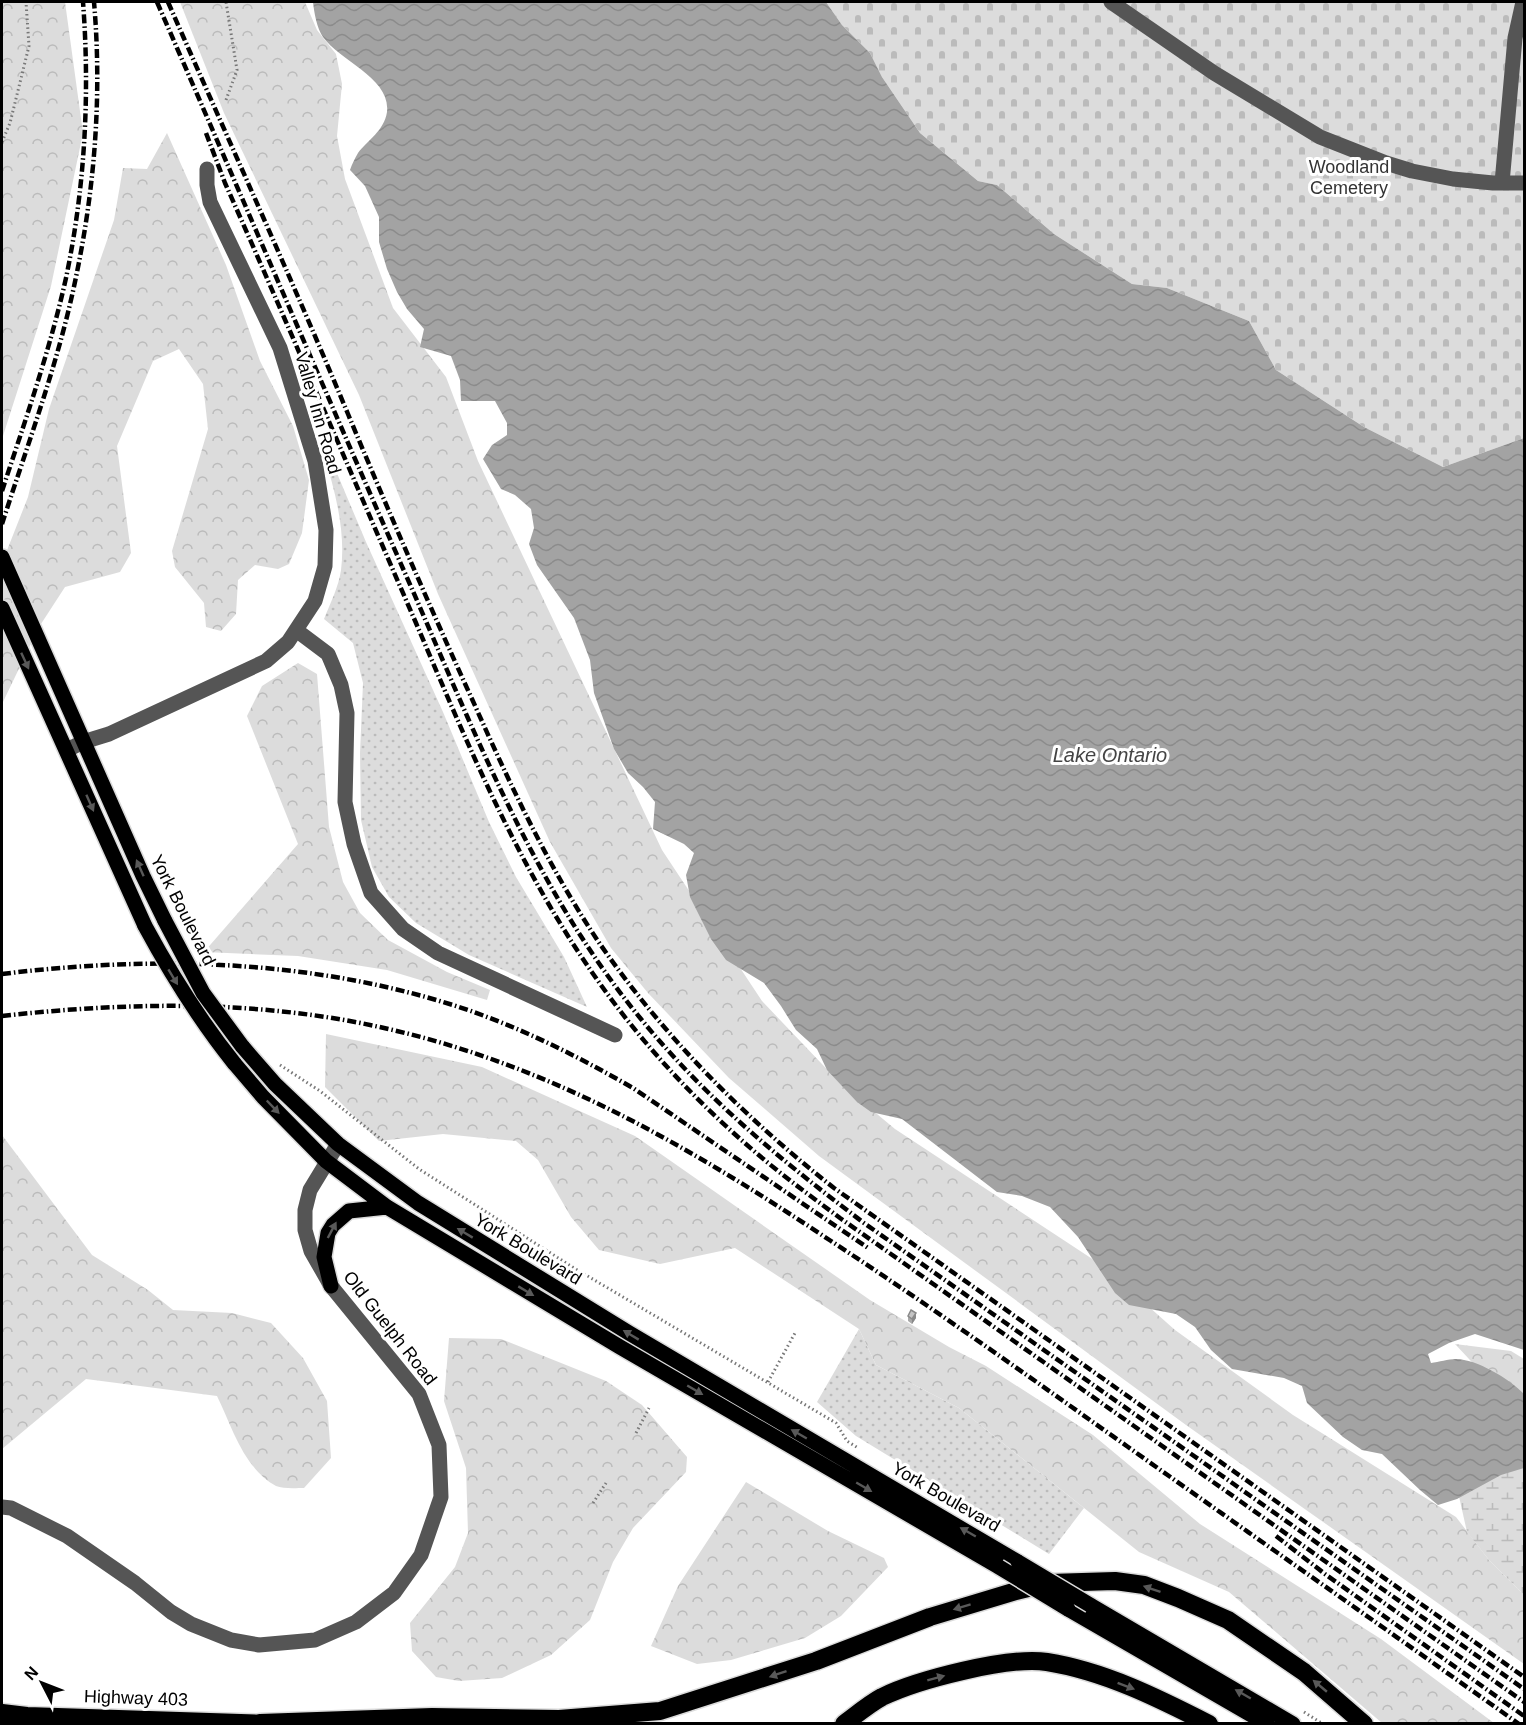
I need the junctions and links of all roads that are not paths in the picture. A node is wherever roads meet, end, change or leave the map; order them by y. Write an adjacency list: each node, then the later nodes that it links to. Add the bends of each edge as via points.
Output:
1 (1111, 2): 4 (street, via 1214,73 1320,137 1412,171)
2 (1523, 2): 4 (street, via 1515,38)
3 (207, 169): 8 (street, Valley Inn Road, via 210,202 280,348 315,461 326,530 326,566 315,601)
4 (1502, 183): 5 (street)
5 (1524, 183)
6 (2, 557): 9 (main road, York Boulevard)
7 (2, 608): 10 (main road, York Boulevard, one-way to 10)
8 (296, 630): 9 (street, Valley Inn Road, via 266,661); 11 (street, via 328,654 341,685 347,713 345,802 371,893 403,929 438,953)
9 (83, 742): 10 (street, Valley Inn Road); 12 (main road, York Boulevard, one-way to 9, bridge, via 275,1084 203,993 143,876)
10 (67, 750): 13 (main road, York Boulevard, one-way to 13, bridge, via 145,926 173,976 234,1063)
11 (615, 1035)
12 (338, 1144): 13 (street, Old Guelph Road); 23 (main road, York Boulevard, one-way to 12, bridge, via 629,1334 463,1233)
13 (326, 1161): 14 (main road, York Boulevard); 15 (street, Old Guelph Road, via 310,1190 305,1230 311,1251)
14 (387, 1206): 15 (main road, one-way to 14, via 324,1257 333,1225 349,1211); 22 (main road, York Boulevard, one-way to 22, bridge, via 620,1347)
15 (332, 1286): 16 (street, Old Guelph Road, via 419,1394 439,1445 441,1497 421,1555 394,1593 356,1622 315,1640 259,1645 231,1640 171,1612 67,1536)
16 (2, 1507)
17 (2, 1713): 18 (highway, Highway 403)
18 (260, 1723): 19 (highway, Highway 403); 24 (highway, one-way to 18, via 1304,1672 1228,1620 1144,1586 1115,1581 1049,1583 1016,1591 660,1711 559,1719 432,1717)
19 (270, 1724)
20 (844, 1724): 21 (highway, one-way to 21, via 881,1698 915,1684 1006,1663 1045,1662 1093,1673 1156,1697)
21 (1209, 1724)
22 (1266, 1724)
23 (1293, 1724)
24 (1364, 1724)

